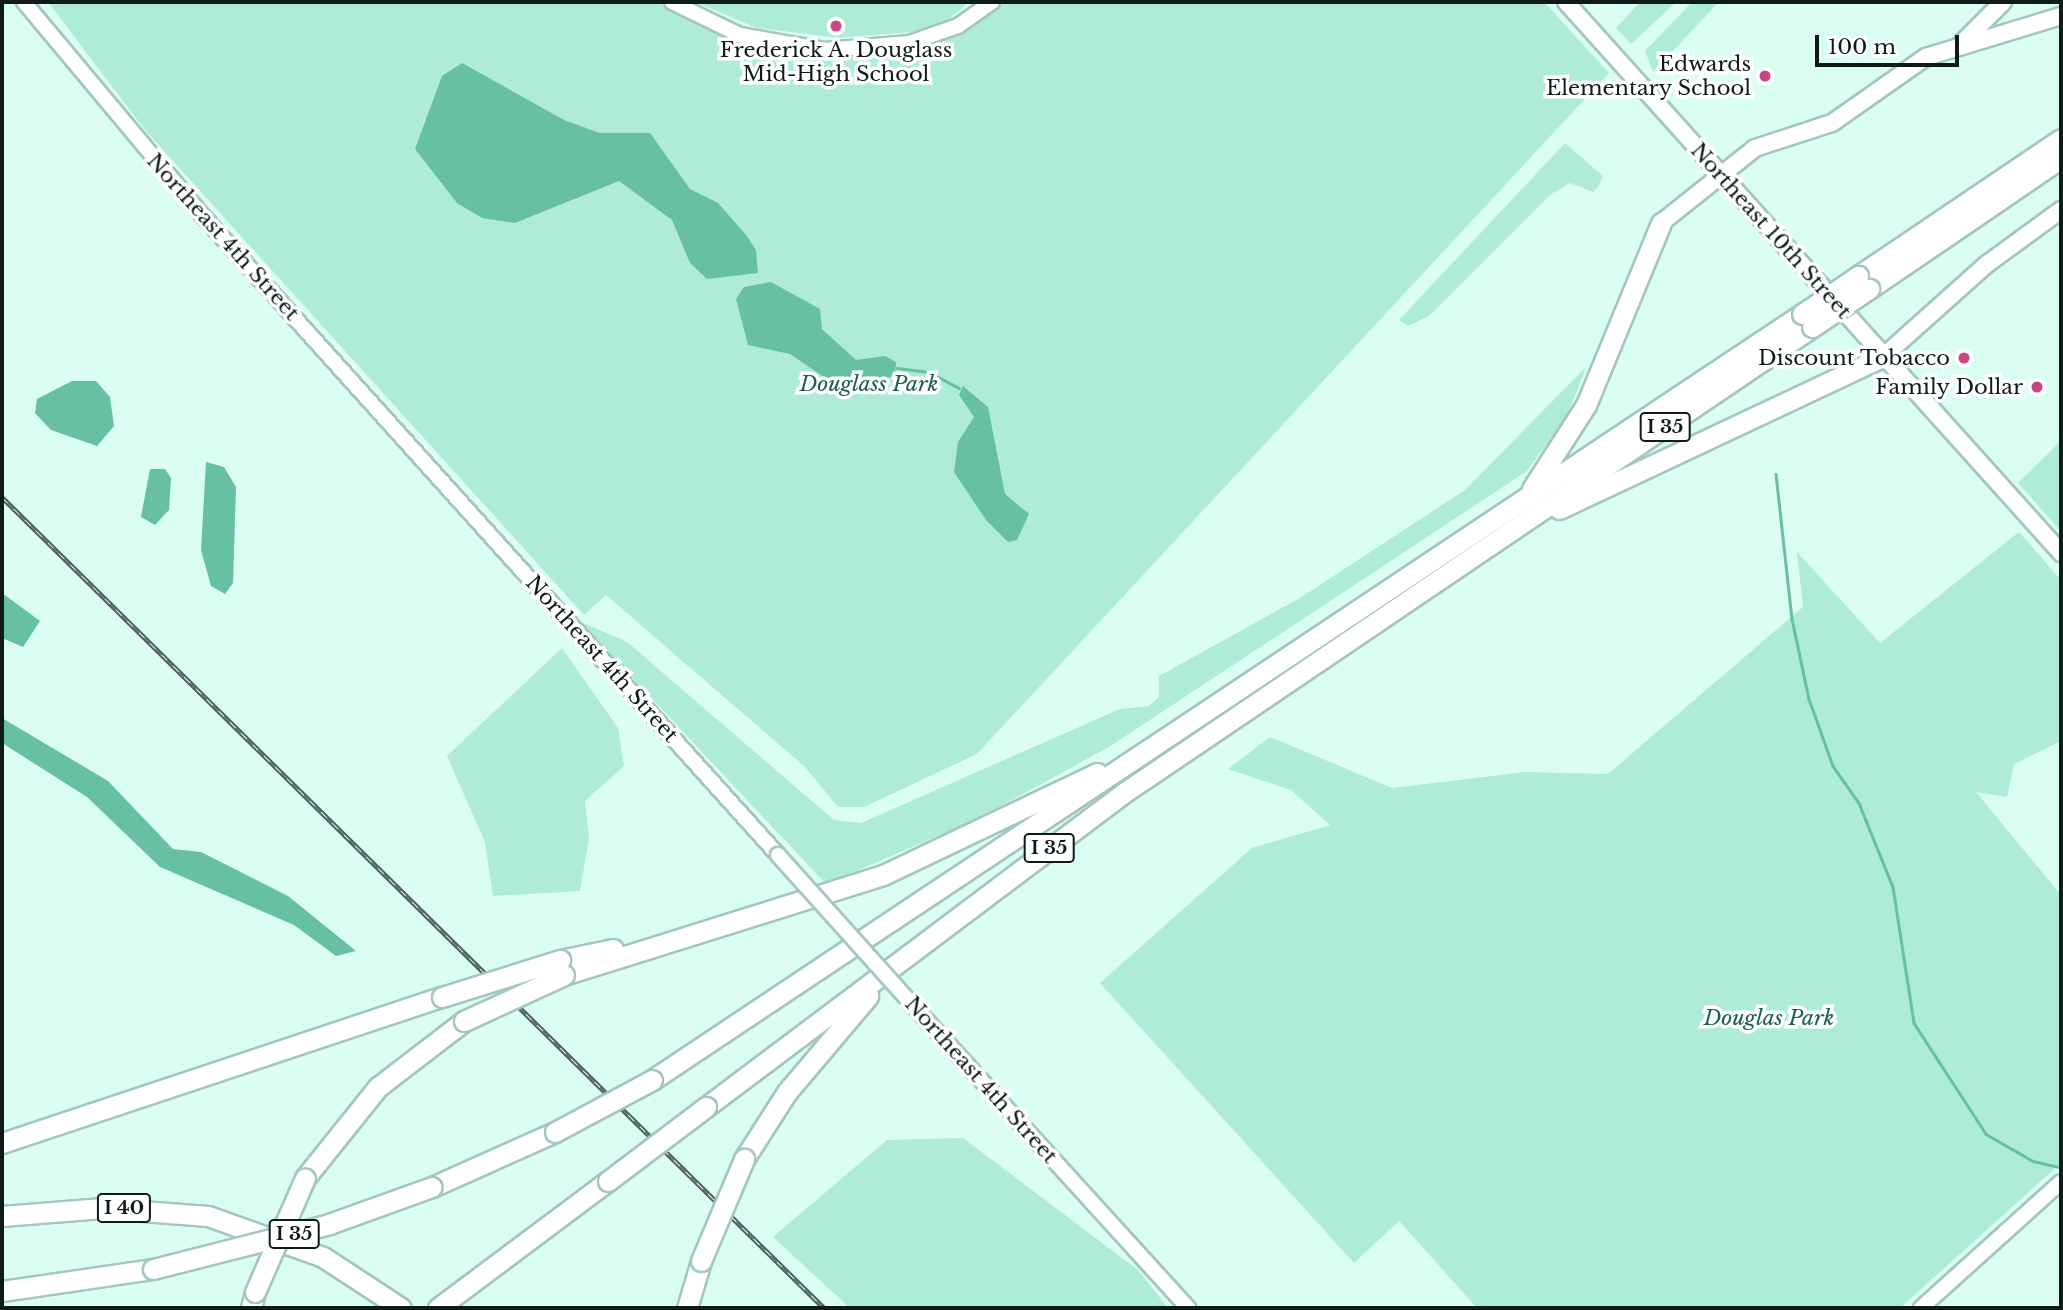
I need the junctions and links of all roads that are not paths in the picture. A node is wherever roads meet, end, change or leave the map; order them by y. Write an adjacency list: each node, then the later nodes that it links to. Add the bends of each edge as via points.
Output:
1 (24, 2): 30 (street, Northeast 4th Street, bridge, via 202,215)
2 (672, 2): 3 (street, via 740,35 825,50 909,43 958,26)
3 (992, 2)
4 (1566, 2): 10 (main road, Northeast 10th Street)
5 (2003, 2): 7 (main road)
6 (2061, 16): 7 (main road)
7 (1962, 43): 10 (main road, via 1909,66 1832,122 1771,140)
8 (2061, 139): 13 (highway, I 35)
9 (2061, 158): 13 (highway, I 35)
10 (1720, 173): 12 (main road); 15 (main road, Northeast 10th Street)
11 (2061, 210): 15 (main road, via 1987,264)
12 (1661, 223): 16 (highway, via 1586,405)
13 (1863, 282): 14 (highway, I 35, bridge)
14 (1807, 321): 16 (highway, I 35); 17 (highway, I 35)
15 (1884, 356): 17 (highway); 18 (main road, Northeast 10th Street)
16 (1526, 498): 19 (highway, I 35)
17 (1517, 527): 20 (highway, I 35, via 1125,792)
18 (2061, 553)
19 (1167, 738): 21 (highway, via 883,875 713,930); 25 (highway, I 35, bridge, via 652,1080 555,1132 432,1186 329,1224 153,1269)
20 (896, 963): 28 (highway, I 35, bridge); 29 (highway, bridge, via 787,1092 744,1159 701,1261)
21 (562, 968): 22 (highway, bridge, via 442,997); 26 (highway, bridge, via 464,1021 378,1087 305,1178)
22 (2, 1143)
23 (2061, 1182): 31 (street)
24 (2, 1216): 27 (highway, I 40, via 103,1208 208,1216 323,1257)
25 (2, 1291)
26 (253, 1300)
27 (401, 1308)
28 (438, 1308)
29 (687, 1308)
30 (1188, 1308)
31 (1921, 1308)

